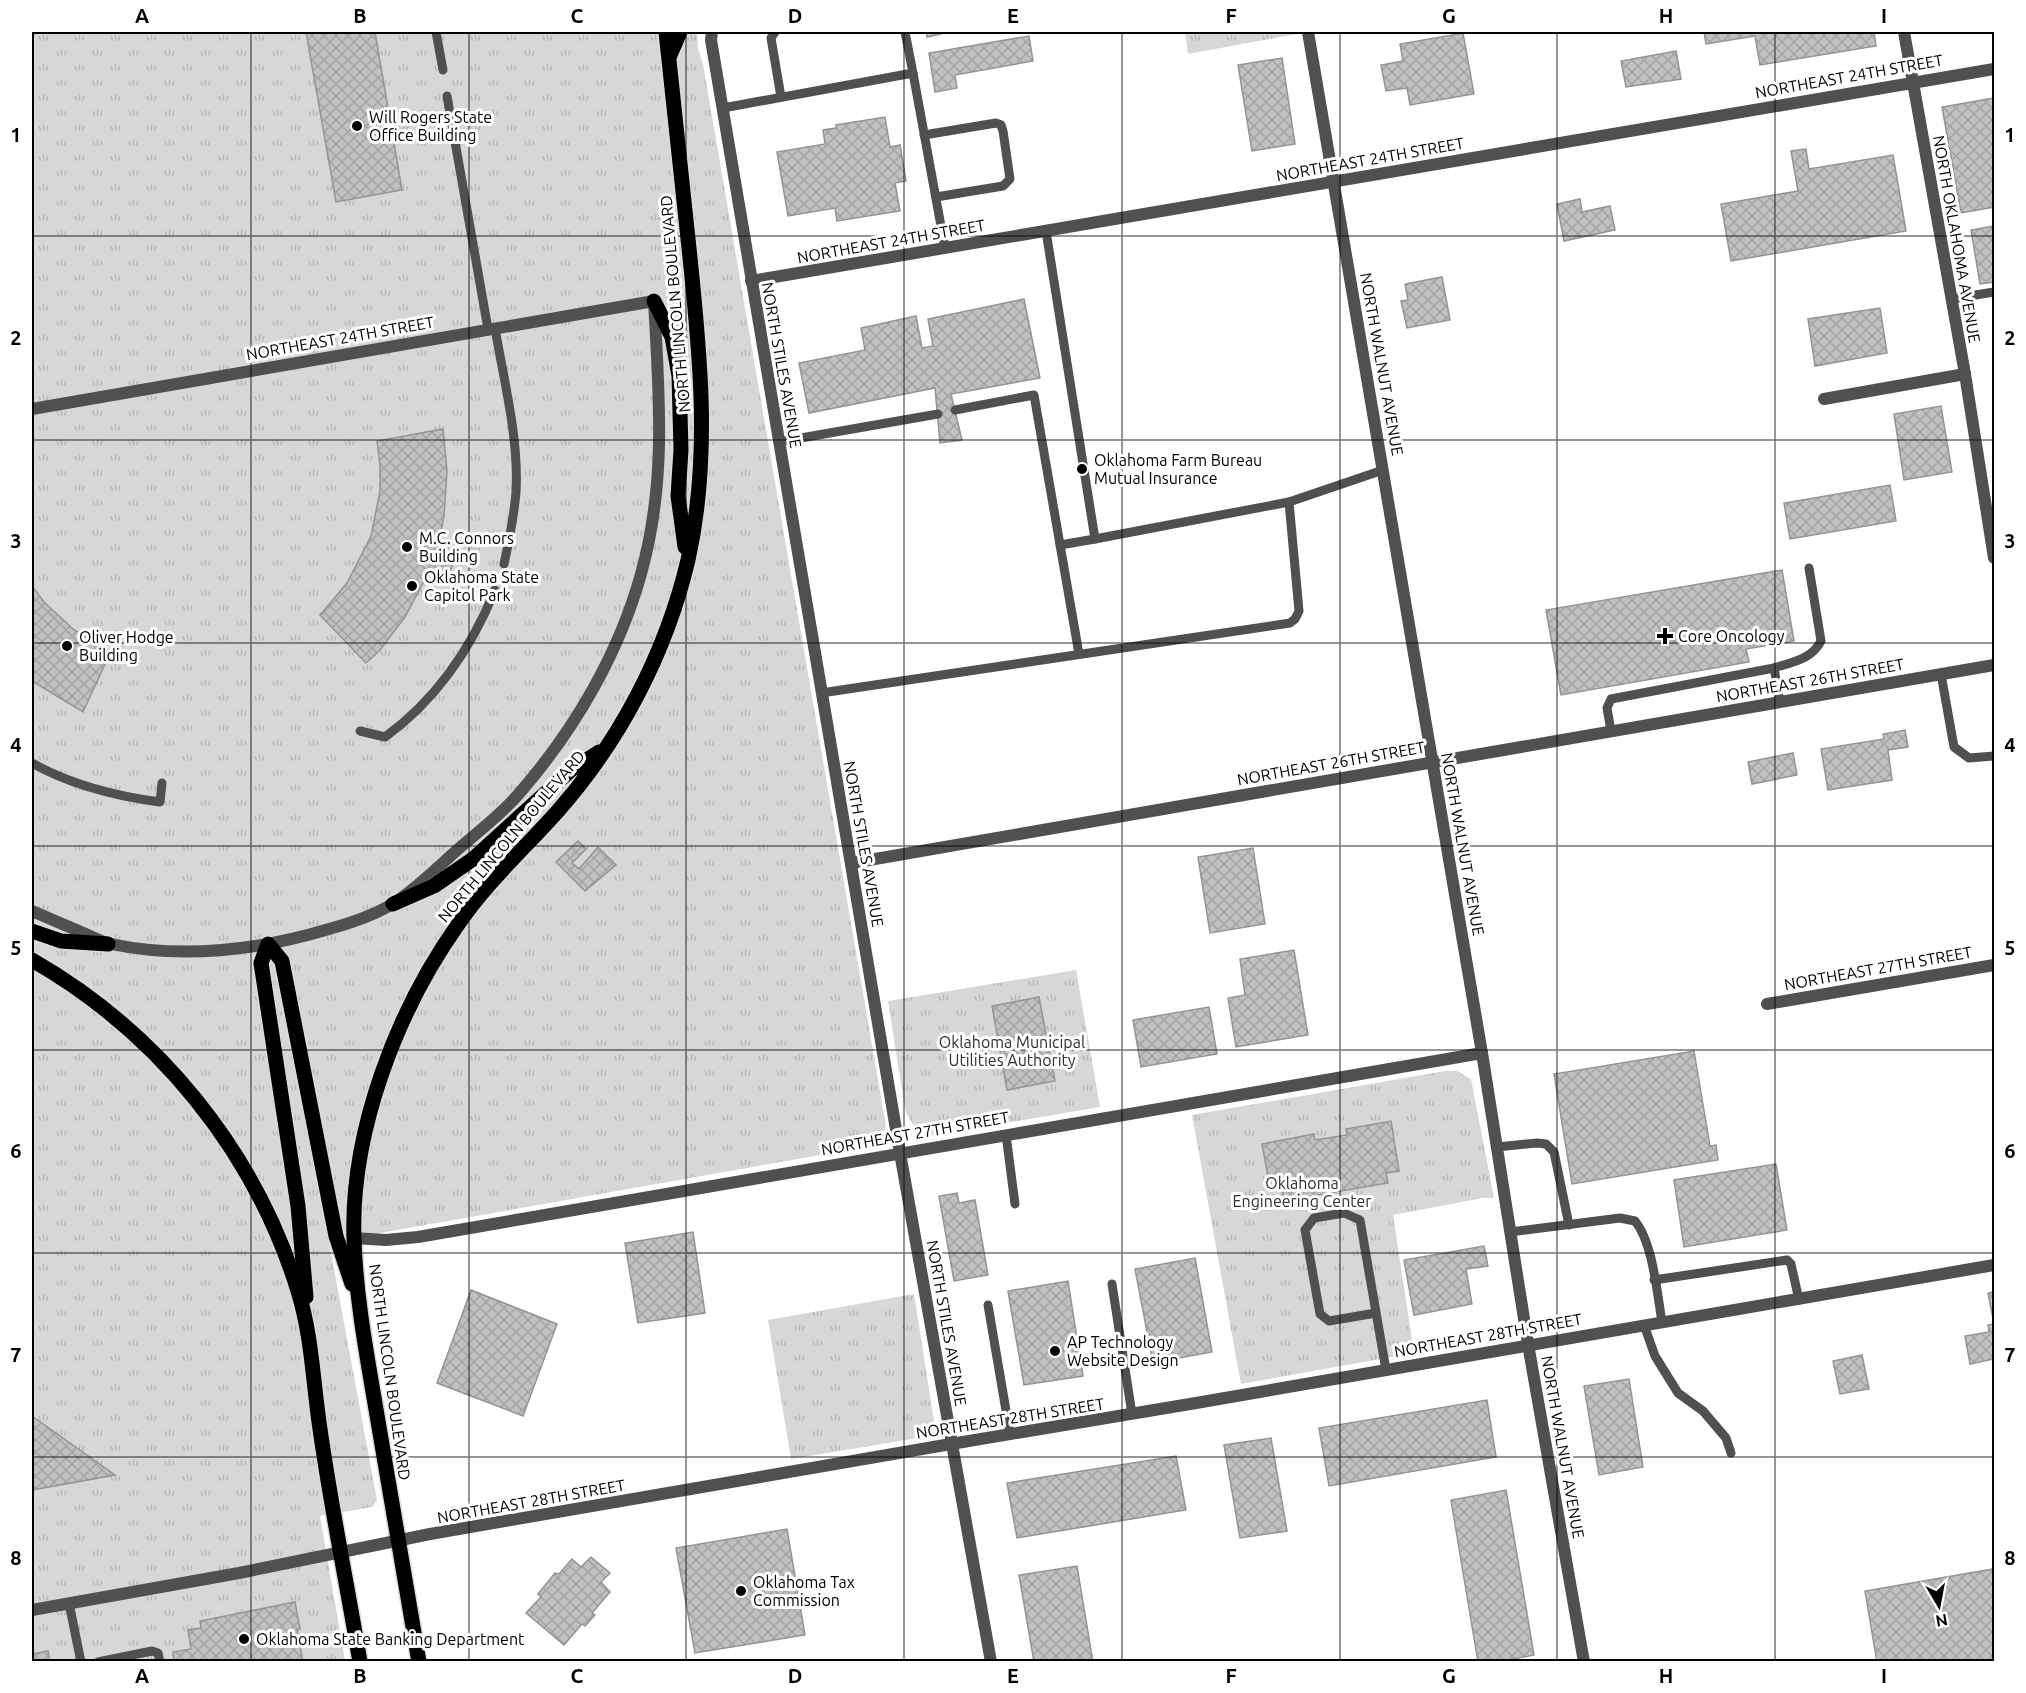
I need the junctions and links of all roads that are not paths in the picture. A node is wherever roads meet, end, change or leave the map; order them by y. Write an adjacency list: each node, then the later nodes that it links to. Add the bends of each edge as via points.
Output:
1 (436, 32): 11 (lane)
2 (666, 32): 9 (main road, NORTH LINCOLN BOULEVARD)
3 (680, 32): 9 (main road)
4 (712, 32): 16 (street, NORTH STILES AVENUE)
5 (775, 32): 15 (lane, via 771,38)
6 (905, 32): 12 (lane)
7 (1308, 32): 18 (street, NORTH WALNUT AVENUE)
8 (1904, 32): 13 (street, NORTH OKLAHOMA AVENUE)
9 (669, 58): 38 (main road, NORTH LINCOLN BOULEVARD, via 697,323 703,420 699,494)
10 (1995, 69): 13 (street, NORTHEAST 24TH STREET)
11 (442, 70)
12 (913, 74): 15 (lane); 17 (lane)
13 (1913, 82): 18 (street, NORTHEAST 24TH STREET); 24 (street, NORTH OKLAHOMA AVENUE)
14 (447, 96): 26 (lane)
15 (781, 97): 16 (lane)
16 (723, 108): 22 (street, NORTH STILES AVENUE)
17 (924, 135): 19 (lane); 19 (lane, via 996,123 1003,130 1008,183)
18 (1334, 181): 20 (street, NORTHEAST 24TH STREET); 33 (street, NORTH WALNUT AVENUE)
19 (936, 197): 21 (lane)
20 (1046, 231): 21 (street, NORTHEAST 24TH STREET); 35 (lane)
21 (945, 248): 22 (street, NORTHEAST 24TH STREET)
22 (750, 281): 32 (street, NORTH STILES AVENUE)
23 (1995, 292): 24 (lane)
24 (1951, 299): 27 (street, NORTH OKLAHOMA AVENUE)
25 (654, 301): 26 (street, NORTHEAST 24TH STREET); 38 (main road, via 672,337 679,376 678,496); 56 (street, via 660,458 651,531 629,613 576,719 522,790)
26 (492, 329): 29 (street, NORTHEAST 24TH STREET); 39 (lane, via 511,422 515,470 512,528)
27 (1965, 374): 28 (street); 37 (street, NORTH OKLAHOMA AVENUE)
28 (1824, 399)
29 (32, 409)
30 (955, 410): 36 (lane, via 1034,395)
31 (938, 414): 32 (lane)
32 (778, 442): 46 (street, NORTH STILES AVENUE)
33 (1383, 470): 34 (lane); 52 (street, NORTH WALNUT AVENUE)
34 (1289, 502): 35 (lane); 42 (lane, via 1299,611 1290,623)
35 (1095, 539): 36 (lane)
36 (1060, 545): 42 (lane)
37 (1995, 558)
38 (687, 561): 50 (main road, NORTH LINCOLN BOULEVARD, via 668,625 638,695)
39 (504, 564)
40 (1809, 568): 44 (lane, via 1821,641 1816,652)
41 (495, 590): 48 (lane, via 469,646 428,700 385,737)
42 (1079, 654): 46 (lane)
43 (1995, 665): 45 (street, NORTHEAST 26TH STREET)
44 (1774, 668): 47 (lane); 49 (lane, via 1611,699 1607,708)
45 (1941, 674): 47 (street, NORTHEAST 26TH STREET); 51 (lane, via 1954,747 1969,758)
46 (821, 693): 55 (street, NORTH STILES AVENUE)
47 (1780, 702): 49 (street, NORTHEAST 26TH STREET)
48 (360, 731)
49 (1611, 731): 52 (street, NORTHEAST 26TH STREET)
50 (609, 745): 56 (main road, via 571,770 473,859 434,886); 71 (main road, NORTH LINCOLN BOULEVARD, via 558,810 459,921 412,1001 388,1058 362,1145)
51 (1995, 756)
52 (1432, 762): 55 (street, NORTHEAST 26TH STREET); 64 (street, NORTH WALNUT AVENUE)
53 (32, 763): 54 (lane, via 93,788 134,799 160,802)
54 (162, 783)
55 (852, 864): 67 (street, NORTH STILES AVENUE)
56 (393, 904): 60 (street, via 351,923)
57 (32, 911): 59 (street)
58 (32, 931): 59 (main road, via 61,941)
59 (108, 944): 60 (street, via 186,952)
60 (268, 944): 77 (main road, via 282,961 336,1236); 81 (main road, via 261,963 298,1206)
61 (32, 960): 81 (main road, via 129,1028 163,1062 222,1135 256,1189 279,1238)
62 (1995, 965): 63 (street, NORTHEAST 27TH STREET)
63 (1767, 1004)
64 (1482, 1053): 65 (street, NORTHEAST 27TH STREET); 66 (street, NORTH WALNUT AVENUE)
65 (1006, 1135): 67 (street, NORTHEAST 27TH STREET); 68 (lane)
66 (1497, 1148): 69 (lane, via 1538,1143 1546,1144 1554,1152); 70 (street, NORTH WALNUT AVENUE)
67 (900, 1153): 71 (street, NORTHEAST 27TH STREET, via 418,1237); 86 (street, NORTH STILES AVENUE)
68 (1015, 1204)
69 (1569, 1225): 70 (lane); 73 (lane, via 1620,1218 1635,1221 1645,1236)
70 (1510, 1232): 82 (street, NORTH WALNUT AVENUE)
71 (353, 1238): 77 (main road, NORTH LINCOLN BOULEVARD)
72 (1995, 1265): 75 (street, NORTHEAST 28TH STREET)
73 (1654, 1280): 75 (lane, via 1787,1260); 79 (lane)
74 (1112, 1284): 84 (lane)
75 (1799, 1300): 79 (street, NORTHEAST 28TH STREET)
76 (988, 1305): 85 (lane)
77 (359, 1307): 88 (main road, NORTH LINCOLN BOULEVARD)
78 (1376, 1313): 78 (lane, via 1360,1220 1344,1213 1314,1218 1305,1230 1320,1314 1329,1321); 83 (lane)
79 (1662, 1322): 80 (street, NORTHEAST 28TH STREET)
80 (1644, 1325): 82 (street, NORTHEAST 28TH STREET); 87 (lane, via 1655,1356 1678,1393 1703,1411 1726,1438)
81 (309, 1337): 89 (main road, via 320,1429)
82 (1528, 1344): 83 (street, NORTHEAST 28TH STREET); 98 (street, NORTH WALNUT AVENUE)
83 (1386, 1370): 84 (street, NORTHEAST 28TH STREET)
84 (1132, 1414): 85 (street, NORTHEAST 28TH STREET)
85 (1010, 1434): 86 (street, NORTHEAST 28TH STREET)
86 (951, 1444): 88 (street, NORTHEAST 28TH STREET); 97 (street, NORTH STILES AVENUE)
87 (1731, 1453)
88 (398, 1541): 89 (street, NORTHEAST 28TH STREET); 96 (main road, NORTH LINCOLN BOULEVARD)
89 (342, 1553): 90 (street, NORTHEAST 28TH STREET); 95 (main road)
90 (69, 1603): 91 (street, NORTHEAST 28TH STREET); 92 (lane)
91 (32, 1610)
92 (81, 1662)
93 (98, 1662): 94 (lane, via 152,1650 158,1653)
94 (160, 1662)
95 (360, 1662)
96 (418, 1662)
97 (991, 1662)
98 (1584, 1662)

